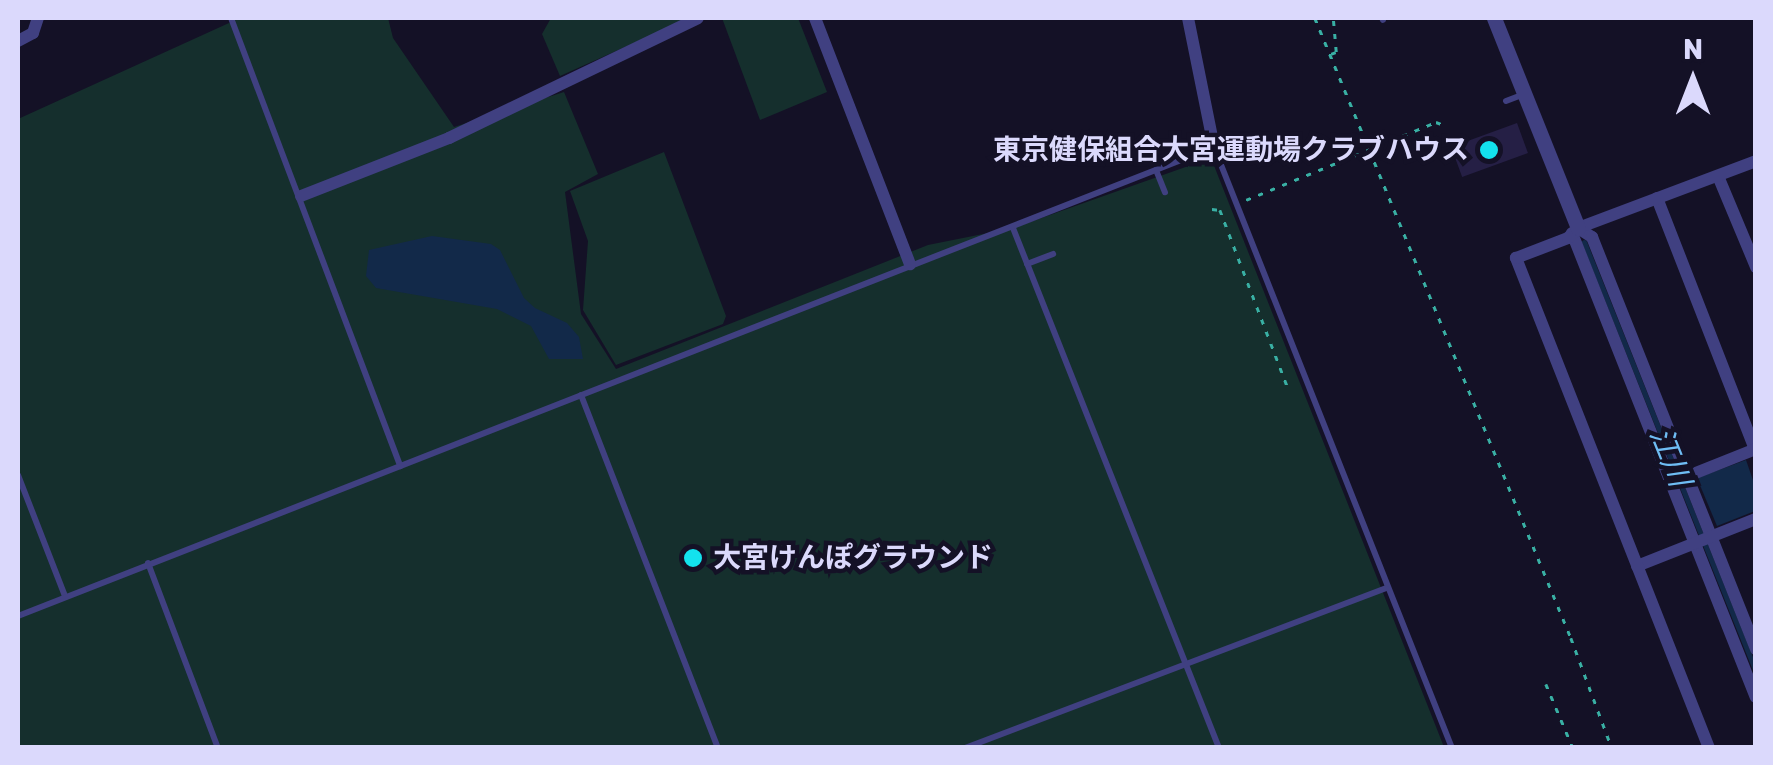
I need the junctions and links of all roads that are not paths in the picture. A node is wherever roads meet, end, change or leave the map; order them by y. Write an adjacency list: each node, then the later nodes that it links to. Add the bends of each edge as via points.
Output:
1 (38, 18): 7 (street, via 32,33)
2 (231, 18): 15 (lane)
3 (698, 18): 15 (street, via 449,138)
4 (815, 18): 20 (street)
5 (1188, 18): 10 (street)
6 (1494, 18): 8 (street)
7 (18, 41)
8 (1526, 93): 9 (lane); 18 (street)
9 (1506, 100)
10 (1214, 146): 12 (lane); 32 (lane)
11 (1756, 161): 13 (street)
12 (1156, 170): 14 (lane); 17 (lane)
13 (1718, 176): 16 (street); 22 (street)
14 (1165, 192)
15 (301, 196): 25 (lane)
16 (1657, 198): 18 (street); 24 (street)
17 (1013, 228): 20 (lane); 21 (lane)
18 (1575, 230): 27 (street, via 1592,237); 31 (street, via 1516,258)
19 (1053, 254): 21 (lane)
20 (910, 264): 23 (lane)
21 (1028, 264): 36 (lane)
22 (1756, 267)
23 (581, 395): 25 (lane); 39 (lane)
24 (1755, 450): 27 (street)
25 (400, 466): 30 (lane)
26 (18, 476): 33 (lane)
27 (1679, 480): 29 (street)
28 (1756, 518): 29 (street)
29 (1702, 540): 31 (street); 35 (street); 37 (street)
30 (148, 563): 33 (lane); 38 (lane)
31 (1638, 566): 43 (street)
32 (1386, 588): 36 (lane); 42 (lane)
33 (65, 596): 34 (lane)
34 (19, 616)
35 (1756, 650)
36 (1186, 661): 40 (lane); 41 (lane)
37 (1756, 697)
38 (218, 748)
39 (718, 748)
40 (966, 748)
41 (1219, 748)
42 (1452, 748)
43 (1709, 748)

